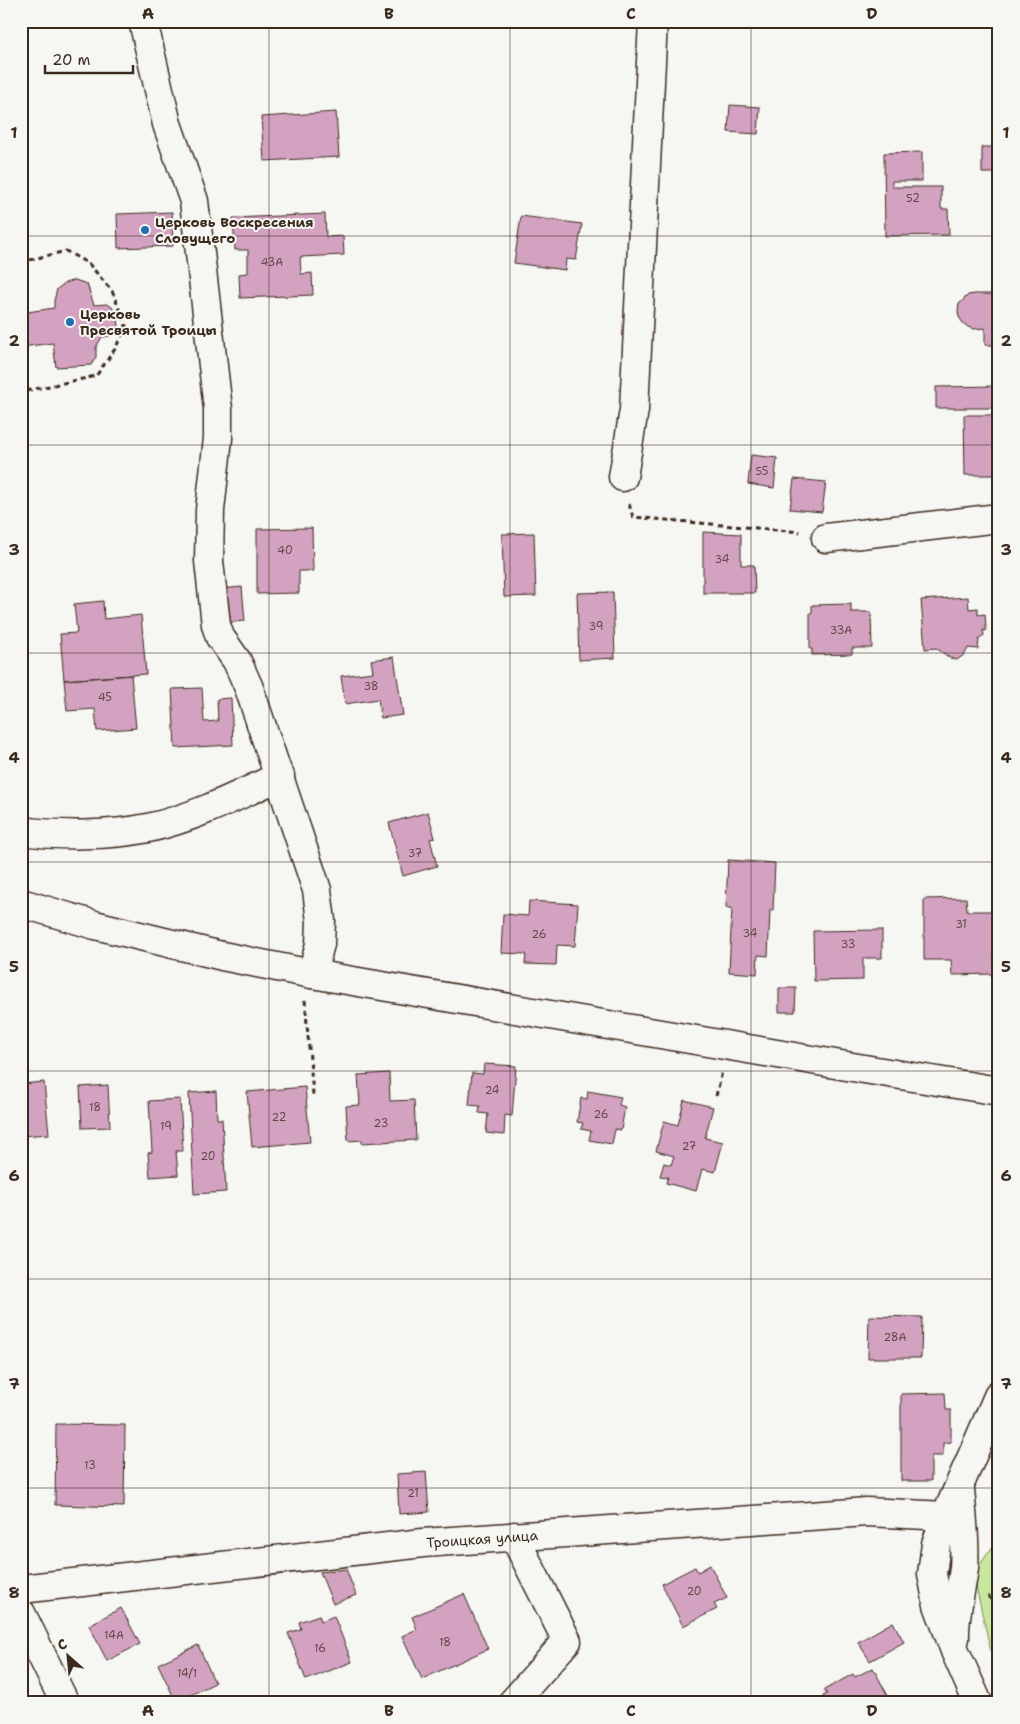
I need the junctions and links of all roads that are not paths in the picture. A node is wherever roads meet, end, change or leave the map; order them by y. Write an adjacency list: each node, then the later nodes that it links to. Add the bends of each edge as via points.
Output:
1 (143, 21): 6 (street, via 167,124 194,201 218,409 209,561 216,624 220,636 238,661)
2 (653, 21): 3 (street, via 634,410)
3 (623, 477)
4 (999, 518): 5 (street)
5 (826, 538)
6 (280, 776): 7 (street, via 222,804 147,828 86,835); 9 (street, via 317,890 320,944)
7 (21, 831)
8 (21, 903): 9 (street, via 222,956)
9 (312, 974): 10 (street)
10 (997, 1090)
11 (999, 1394): 12 (street)
12 (959, 1485): 13 (street); 17 (street, via 964,1567 954,1622)
13 (946, 1516): 14 (street, Троицкая улица, via 867,1512); 17 (street, via 936,1544 932,1574 938,1605)
14 (514, 1536): 15 (street, Троицкая улица, via 423,1543); 19 (street, via 567,1641)
15 (21, 1589)
16 (21, 1613): 18 (street)
17 (955, 1651): 20 (street)
18 (65, 1703)
19 (512, 1703)
20 (978, 1703)

